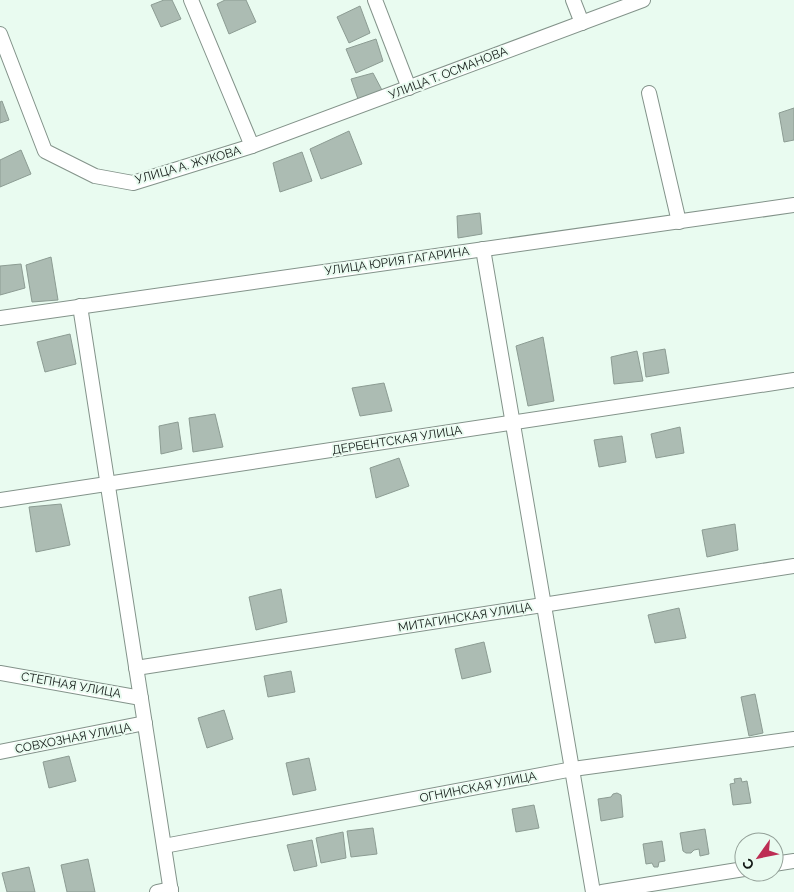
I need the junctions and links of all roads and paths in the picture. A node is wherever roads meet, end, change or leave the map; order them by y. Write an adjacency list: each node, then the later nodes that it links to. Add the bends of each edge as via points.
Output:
1 (191, 0): 9 (street)
2 (375, 0): 7 (street)
3 (573, 0): 5 (street)
4 (643, 0): 5 (street, УЛИЦА Т. ОСМАНОВА)
5 (582, 23): 7 (street, УЛИЦА Т. ОСМАНОВА)
6 (0, 34): 9 (street, УЛИЦА А. ЖУКОВА, via 45,151 95,176 133,183)
7 (409, 88): 9 (street, УЛИЦА Т. ОСМАНОВА)
8 (649, 93): 11 (street)
9 (252, 146)
10 (794, 205): 11 (street, УЛИЦА ЮРИЯ ГАГАРИНА)
11 (679, 222): 12 (street, УЛИЦА ЮРИЯ ГАГАРИНА)
12 (483, 249): 13 (street, УЛИЦА ЮРИЯ ГАГАРИНА); 16 (street)
13 (80, 306): 14 (street, УЛИЦА ЮРИЯ ГАГАРИНА); 17 (street)
14 (0, 318)
15 (794, 380): 16 (street, ДЕРБЕНТСКАЯ УЛИЦА)
16 (513, 422): 17 (street, ДЕРБЕНТСКАЯ УЛИЦА); 20 (street)
17 (108, 484): 18 (street, ДЕРБЕНТСКАЯ УЛИЦА); 21 (street)
18 (0, 500)
19 (794, 566): 20 (street, МИТАГИНСКАЯ УЛИЦА)
20 (544, 604): 21 (street, МИТАГИНСКАЯ УЛИЦА); 27 (street)
21 (136, 668): 23 (street)
22 (0, 672): 23 (street, СТЕПНАЯ УЛИЦА)
23 (141, 698): 24 (street)
24 (145, 723): 26 (street, СОВХОЗНАЯ УЛИЦА); 28 (street)
25 (794, 739): 27 (street, ОГНИНСКАЯ УЛИЦА)
26 (0, 752)
27 (573, 769): 28 (street, ОГНИНСКАЯ УЛИЦА); 31 (street)
28 (164, 846): 30 (street)
29 (734, 871): 32 (street)
30 (167, 891)
31 (593, 892)
32 (602, 892)

